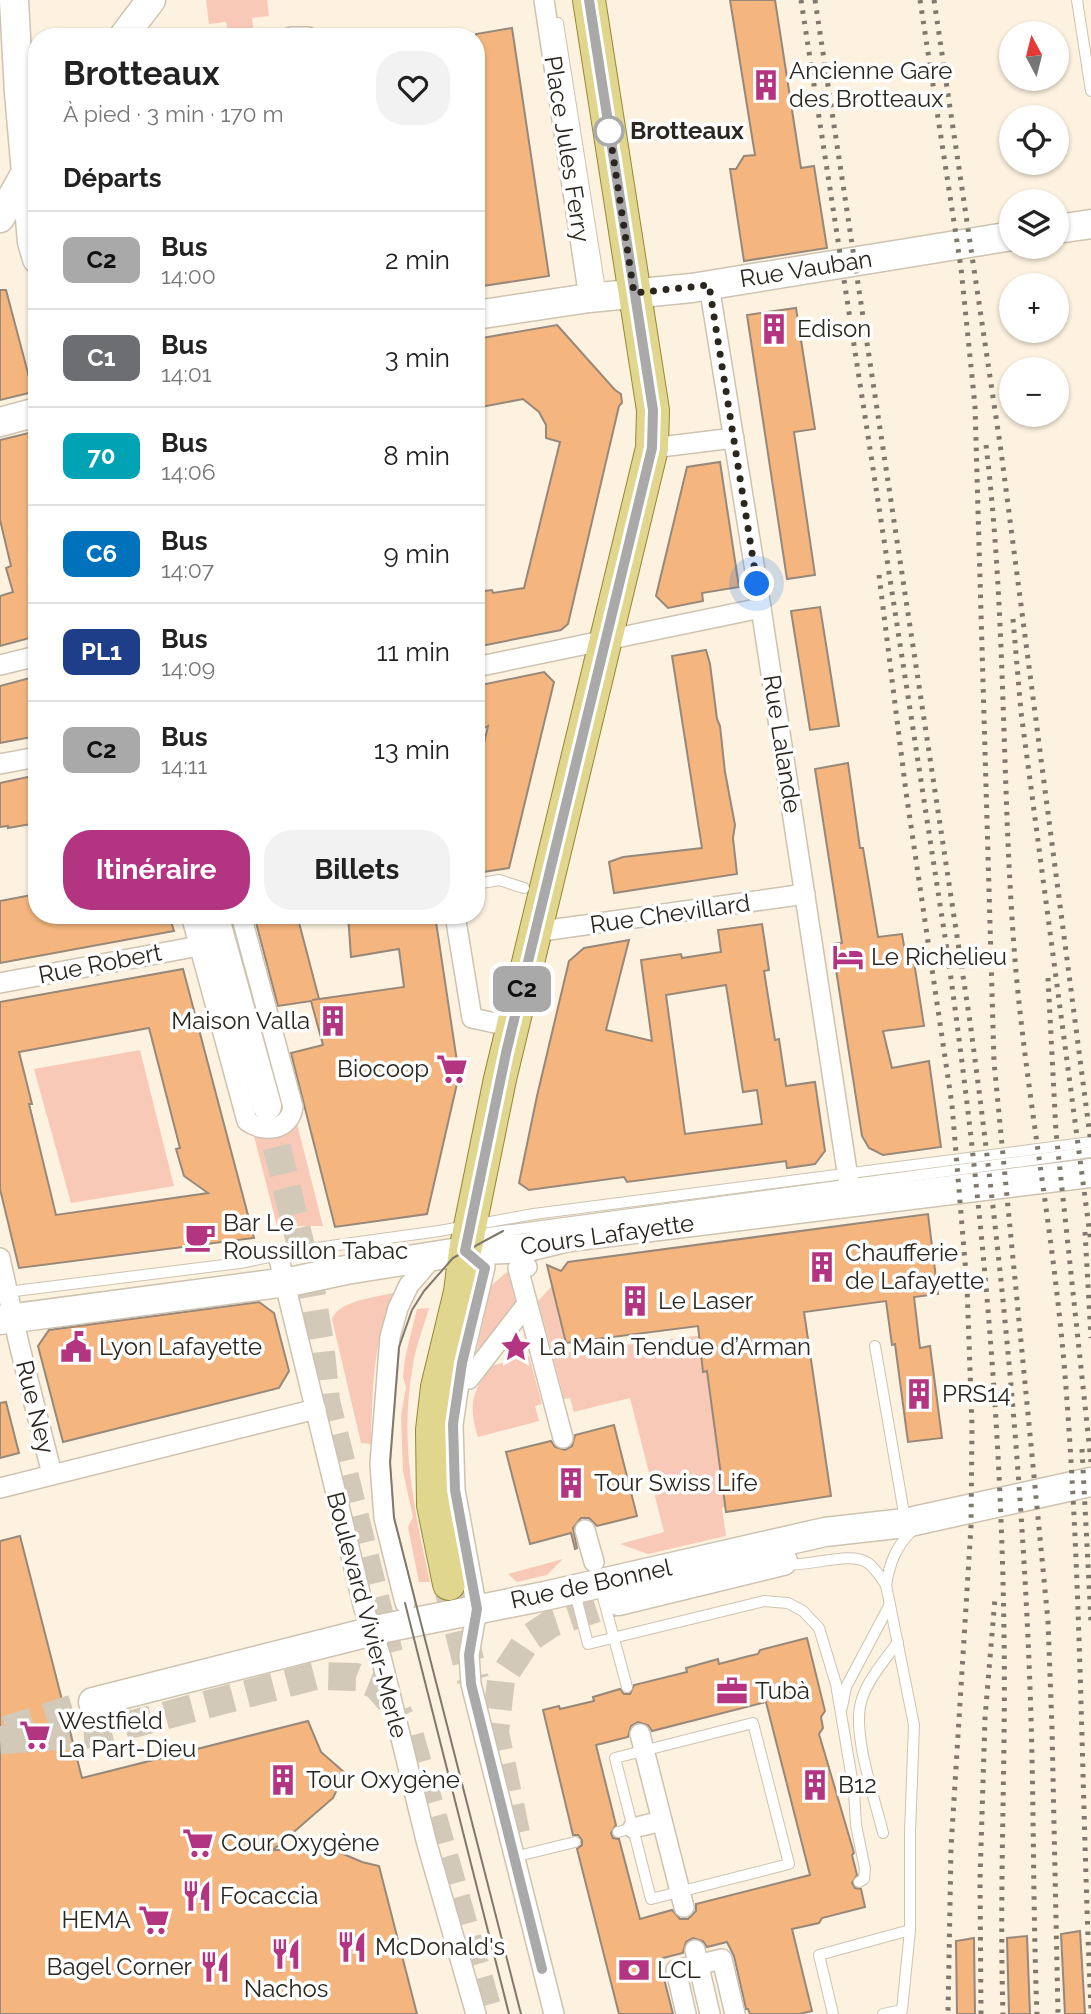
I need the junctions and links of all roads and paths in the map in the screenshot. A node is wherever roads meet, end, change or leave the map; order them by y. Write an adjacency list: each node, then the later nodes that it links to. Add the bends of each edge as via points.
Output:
1 (13, 0): 8 (main road)
2 (151, 0): 7 (main road)
3 (544, 0): 19 (street, Place Jules Ferry)
4 (589, 0): 18 (main road, Place Jules Ferry)
5 (1077, 0): 9 (lane)
6 (558, 23): 19 (lane)
7 (129, 28)
8 (8, 45): 11 (main road)
9 (1088, 49): 10 (lane)
10 (1091, 91)
11 (28, 142)
12 (28, 169): 13 (main road)
13 (1, 213)
14 (1091, 224): 15 (main road)
15 (1069, 227)
16 (999, 238): 17 (main road, Rue Vauban)
17 (709, 285): 18 (main road, Rue Vauban); 23 (street, Rue Lalande)
18 (634, 293): 19 (main road, Rue Vauban); 24 (main road, Place Jules Ferry, via 653,410)
19 (595, 298): 20 (main road, Rue Vauban)
20 (485, 313)
21 (28, 414): 22 (main road)
22 (0, 422)
23 (734, 438): 24 (street); 25 (street, Rue Lalande)
24 (652, 448): 26 (main road, Place Jules Ferry)
25 (761, 608): 26 (street); 34 (street, Rue Lalande)
26 (604, 641): 29 (street); 33 (main road, Place Jules Ferry)
27 (28, 658): 28 (street)
28 (0, 665)
29 (485, 665)
30 (28, 759): 31 (street)
31 (0, 764)
32 (485, 882): 33 (lane, via 499,880)
33 (534, 892): 39 (main road, Place Jules Ferry)
34 (805, 894): 39 (street, Rue Chevillard); 47 (street, Rue Lalande)
35 (193, 924): 40 (street)
36 (216, 924): 43 (main road)
37 (243, 924): 40 (street, via 293,1107 285,1124 259,1129 247,1121)
38 (456, 924): 42 (street, via 472,1018)
39 (535, 932): 42 (main road, Place Jules Ferry)
40 (199, 946): 41 (street, Rue Robert)
41 (0, 983)
42 (513, 1027): 48 (main road, Place Jules Ferry)
43 (267, 1106)
44 (1091, 1142): 47 (lane)
45 (1091, 1153): 47 (lane)
46 (1091, 1173): 47 (main road, Cours Lafayette)
47 (850, 1187): 48 (lane); 48 (main road, Cours Lafayette, via 524,1248)
48 (461, 1237): 51 (main road, Cours Lafayette); 55 (street, via 485,1268); 65 (main road, Place Jules Ferry, via 460,1292 432,1430 433,1504); 67 (street, via 409,1285 390,1337 380,1464 384,1518)
49 (0, 1258): 53 (street, Rue Ney)
50 (527, 1266): 52 (street, via 518,1268)
51 (281, 1269): 53 (main road, Cours Lafayette); 56 (street, Boulevard Vivier-Merle)
52 (527, 1304): 55 (street, via 469,1379); 57 (street)
53 (6, 1306): 58 (street, Rue Ney)
54 (875, 1346): 61 (lane)
55 (459, 1379): 69 (street, via 453,1424 455,1490)
56 (316, 1409): 58 (street); 70 (street, Boulevard Vivier-Merle, via 331,1478)
57 (563, 1437)
58 (52, 1474): 60 (street)
59 (1091, 1482): 61 (main road, Rue de Bonnel)
60 (0, 1488)
61 (915, 1521): 63 (main road, via 886,1536); 64 (main road, Rue de Bonnel, via 825,1532); 66 (lane, via 891,1561)
62 (585, 1530): 64 (street)
63 (776, 1562): 64 (main road); 66 (lane, via 796,1566 859,1558 870,1564)
64 (595, 1575): 69 (main road, Rue de Bonnel); 71 (lane); 71 (lane, via 588,1644)
65 (449, 1584)
66 (886, 1585): 68 (lane)
67 (405, 1603): 70 (lane, via 399,1614)
68 (890, 1603): 72 (lane); 75 (lane, via 846,1688)
69 (477, 1609): 70 (main road, Rue de Bonnel); 81 (street, via 469,1655 471,1684)
70 (378, 1630): 74 (main road, Rue de Bonnel); 88 (street, Boulevard Vivier-Merle, via 427,1844)
71 (609, 1639): 73 (lane); 75 (lane, via 764,1601 788,1603 819,1628)
72 (898, 1642): 79 (lane, via 862,1700 858,1724); 84 (lane, via 914,1725)
73 (627, 1687)
74 (93, 1702)
75 (840, 1714): 82 (lane, via 865,1869)
76 (642, 1742): 77 (street); 78 (lane, via 615,1758); 83 (lane, via 753,1723 789,1864)
77 (662, 1821): 78 (street); 83 (street)
78 (625, 1830): 83 (lane, via 651,1899)
79 (883, 1833)
80 (575, 1842): 81 (lane)
81 (514, 1857): 89 (street)
82 (859, 1882)
83 (682, 1900)
84 (910, 1930): 91 (lane, via 819,1955); 92 (lane, via 902,2010)
85 (697, 1957): 86 (street, via 722,1959); 87 (street); 90 (street, via 676,1970)
86 (734, 2008): 87 (street)
87 (710, 2011): 90 (street)
88 (476, 2014)
89 (554, 2014)
90 (686, 2014)
91 (833, 2014)
92 (883, 2014)

